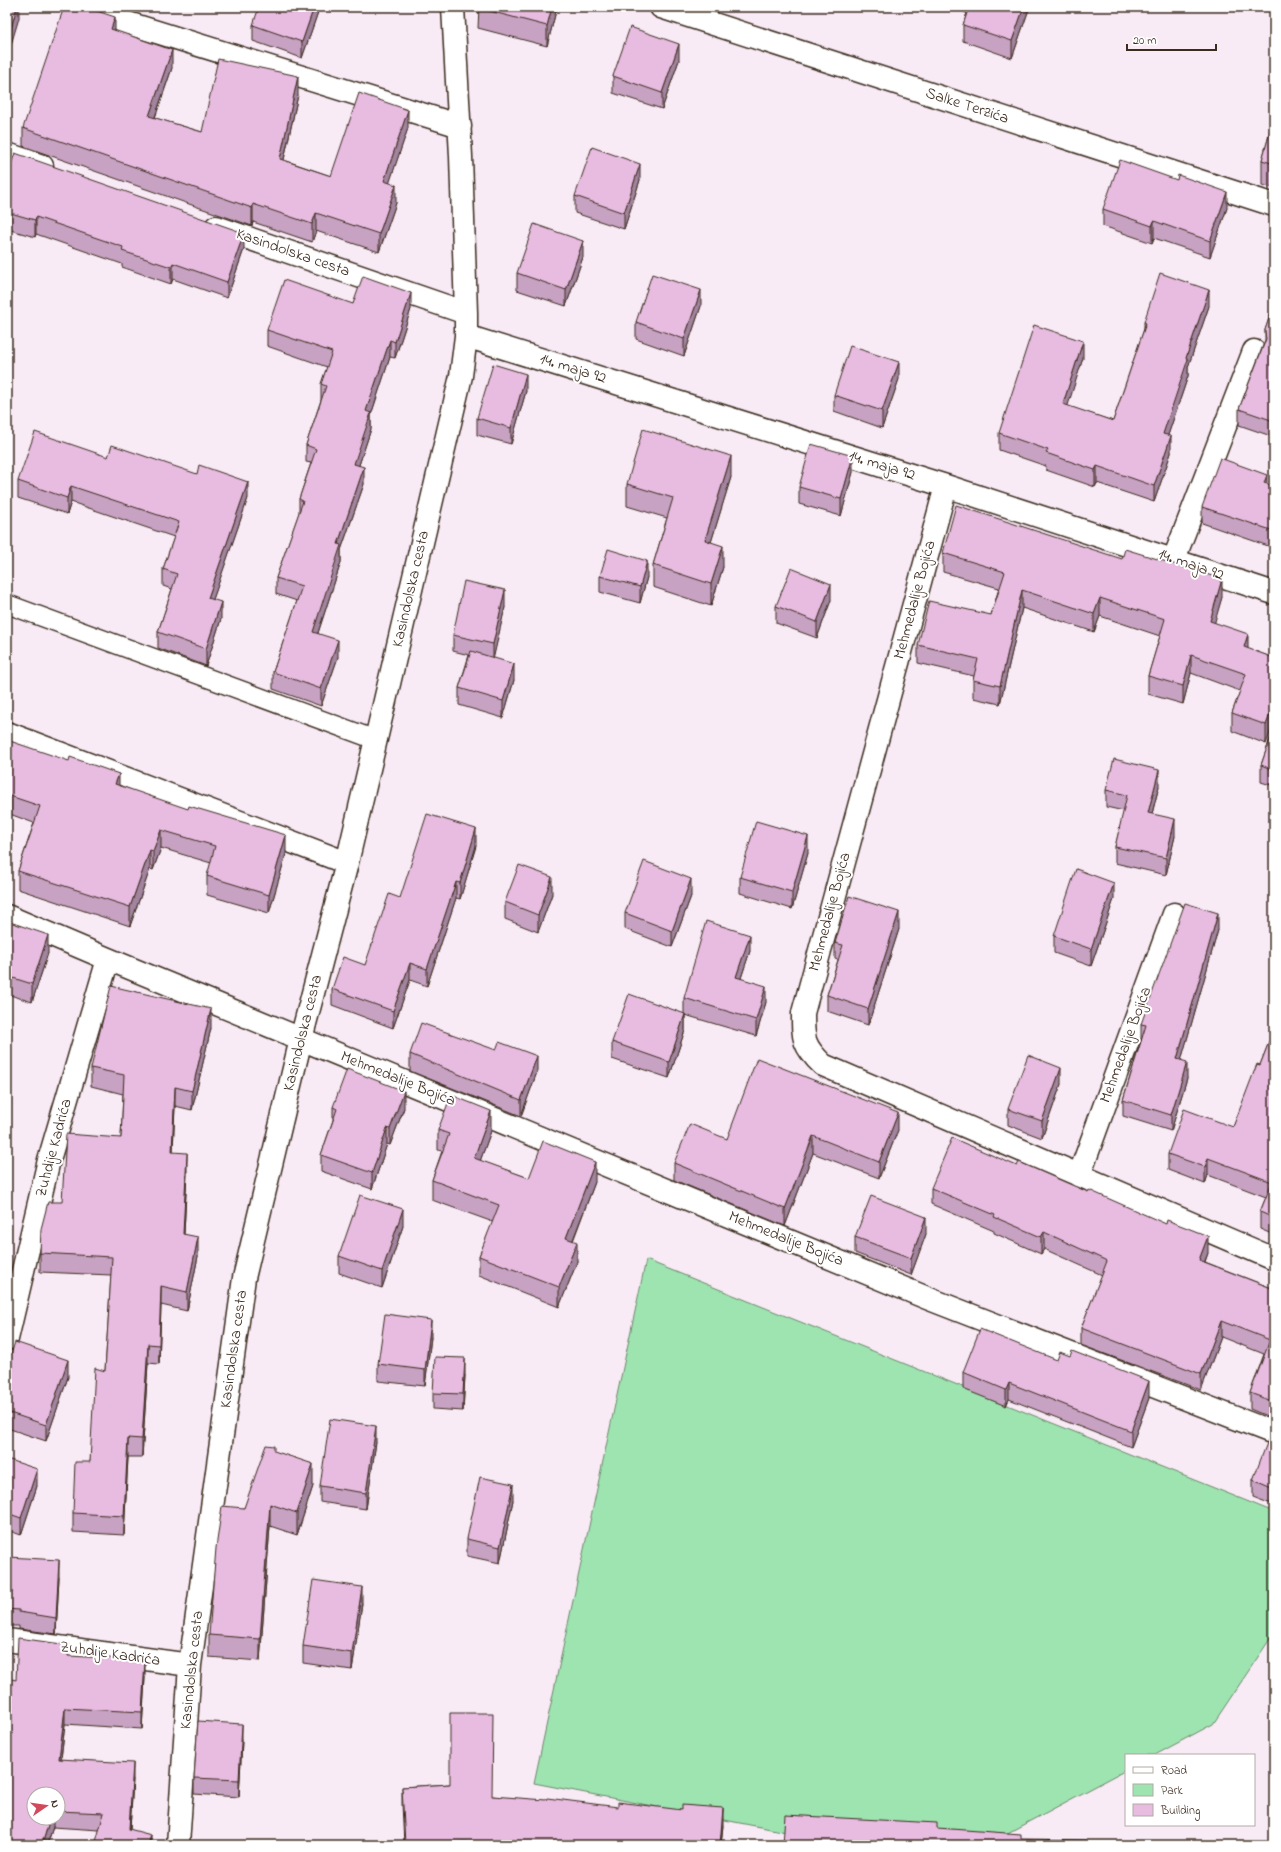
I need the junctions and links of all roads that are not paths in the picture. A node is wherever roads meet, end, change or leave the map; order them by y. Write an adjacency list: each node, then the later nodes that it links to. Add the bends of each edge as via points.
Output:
1 (76, 7): 4 (street)
2 (453, 7): 4 (street, Kasindolska cesta)
3 (661, 7): 7 (street, Salke Terzića)
4 (460, 126): 9 (street, Kasindolska cesta)
5 (7, 154): 6 (street)
6 (60, 172)
7 (1274, 205)
8 (195, 219): 9 (street, Kasindolska cesta)
9 (466, 314): 10 (street, Kasindolska cesta)
10 (466, 336): 12 (street, 14. maja 92); 17 (street, Kasindolska cesta, via 461,376)
11 (1254, 351): 13 (street)
12 (946, 486): 13 (street, 14. maja 92); 23 (street, Mehmedalije Bojića, via 802,1013 802,1037 811,1054 823,1065)
13 (1174, 559): 14 (street, 14. maja 92)
14 (1274, 593)
15 (7, 604): 17 (lane)
16 (7, 733): 18 (street)
17 (376, 740): 18 (street, Kasindolska cesta)
18 (347, 863): 22 (street, Kasindolska cesta)
19 (1174, 914): 23 (street, Mehmedalije Bojića)
20 (7, 916): 21 (street)
21 (108, 959): 22 (street); 25 (street, Zuhdije Kadrića, via 49,1160)
22 (301, 1039): 26 (street, Mehmedalije Bojića, via 927,1298); 28 (street, Kasindolska cesta, via 244,1278)
23 (1078, 1176): 24 (street, Mehmedalije Bojića)
24 (1274, 1259)
25 (7, 1339)
26 (1274, 1433)
27 (7, 1640): 28 (street, Zuhdije Kadrića)
28 (190, 1666): 29 (street, Kasindolska cesta)
29 (178, 1845)

